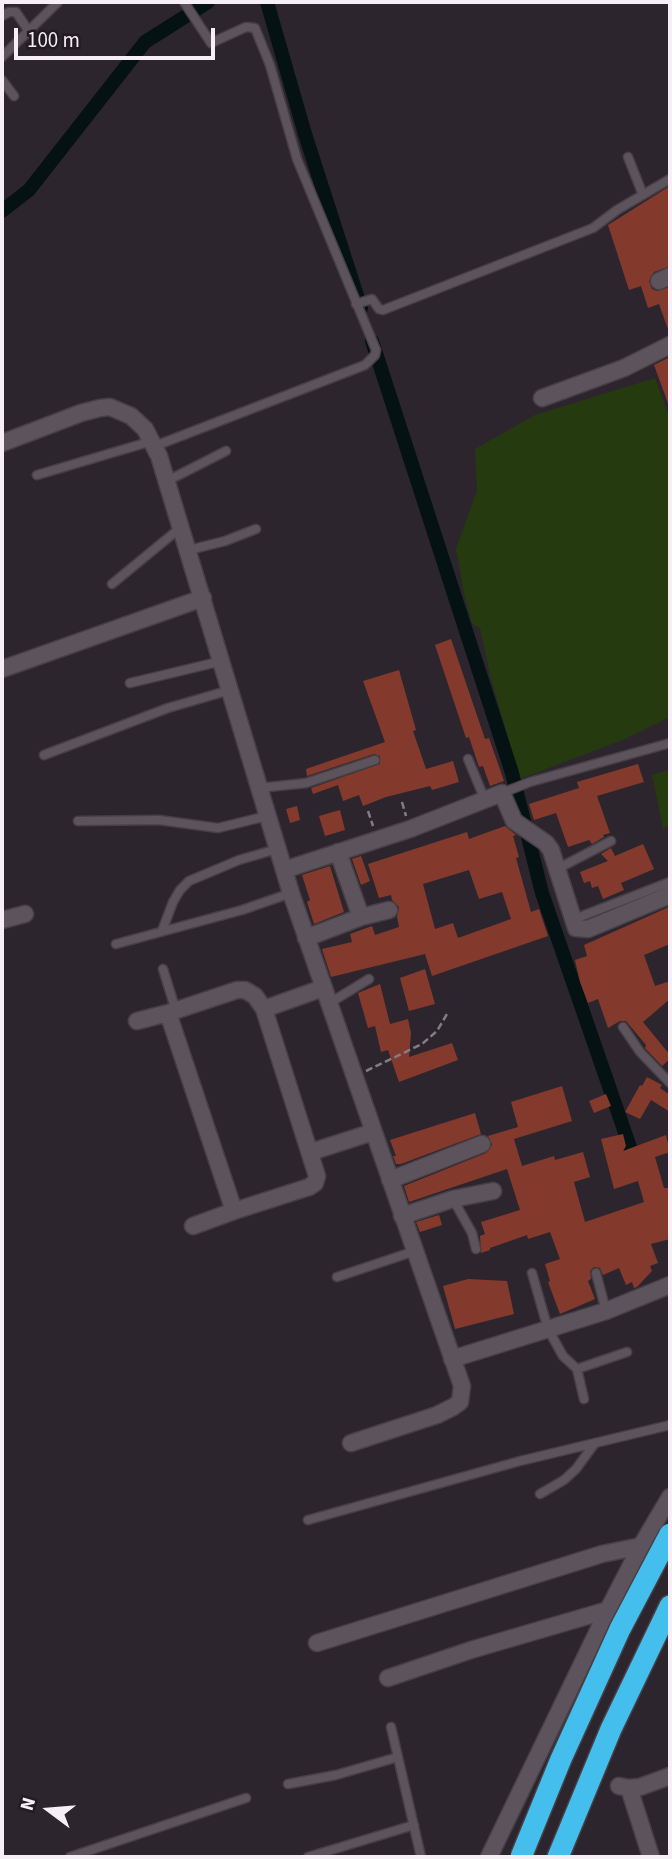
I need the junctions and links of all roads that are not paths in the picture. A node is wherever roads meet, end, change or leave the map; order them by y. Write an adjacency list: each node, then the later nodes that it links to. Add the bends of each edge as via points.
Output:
1 (58, 2): 4 (lane)
2 (184, 2): 11 (lane, via 209,42 246,27 256,28 297,159)
3 (2, 16): 4 (lane, via 17,13)
4 (28, 30): 5 (lane)
5 (2, 57)
6 (2, 80): 7 (lane)
7 (14, 96)
8 (628, 157): 10 (lane)
9 (670, 179): 10 (lane)
10 (643, 195): 11 (lane, via 593,228 383,310 372,299)
11 (356, 304): 15 (lane, via 376,350 365,365)
12 (670, 345): 13 (street, via 624,368)
13 (542, 398)
14 (2, 443): 15 (street, via 110,407 131,415)
15 (154, 443): 17 (lane); 18 (street)
16 (226, 451): 18 (lane)
17 (37, 475)
18 (167, 481): 19 (street)
19 (182, 527): 21 (street); 22 (lane)
20 (256, 529): 21 (lane)
21 (189, 550): 23 (street)
22 (112, 584)
23 (203, 598): 24 (street); 25 (street)
24 (222, 661): 26 (lane); 27 (street)
25 (2, 669)
26 (130, 682)
27 (230, 690): 29 (lane, via 156,712); 32 (street)
28 (670, 743): 33 (lane)
29 (44, 755)
30 (468, 759): 34 (lane)
31 (375, 760): 32 (lane, via 306,783)
32 (259, 788): 35 (street)
33 (502, 793): 34 (street); 40 (street, via 514,821 546,843)
34 (485, 800): 39 (street)
35 (267, 816): 36 (lane, via 218,828 159,820); 38 (street)
36 (78, 821)
37 (611, 841): 40 (lane)
38 (277, 849): 41 (street); 50 (lane, via 189,881 173,902)
39 (338, 852): 41 (street); 47 (street)
40 (557, 869): 49 (street)
41 (284, 870): 43 (street)
42 (670, 882): 49 (lane)
43 (291, 893): 50 (lane); 51 (street)
44 (670, 895): 49 (street, via 588,929 576,928)
45 (389, 911): 47 (street)
46 (25, 914): 48 (street)
47 (361, 917): 51 (street)
48 (2, 920)
49 (572, 920)
50 (162, 931): 52 (lane)
51 (306, 938): 55 (street)
52 (116, 944)
53 (163, 969): 57 (lane)
54 (369, 979): 55 (lane)
55 (326, 996): 56 (street); 61 (street)
56 (264, 1009): 57 (street, via 255,996 237,990); 63 (street)
57 (172, 1012): 58 (street); 67 (street)
58 (137, 1021)
59 (623, 1027): 60 (lane)
60 (670, 1083)
61 (373, 1132): 63 (street); 64 (street)
62 (482, 1143): 64 (street)
63 (311, 1152): 67 (street, via 315,1183)
64 (390, 1180): 68 (street)
65 (493, 1191): 66 (street)
66 (453, 1199): 68 (street); 70 (lane)
67 (234, 1211): 69 (street)
68 (402, 1216): 71 (street)
69 (193, 1226)
70 (476, 1249)
71 (415, 1251): 74 (lane); 79 (street)
72 (532, 1273): 77 (lane)
73 (596, 1273): 76 (lane)
74 (337, 1277)
75 (670, 1285): 76 (street)
76 (606, 1311): 77 (street)
77 (548, 1329): 79 (street); 80 (lane, via 563,1356)
78 (627, 1352): 80 (lane)
79 (452, 1359): 83 (street, via 462,1387 460,1402 453,1408)
80 (577, 1369): 81 (lane)
81 (584, 1399)
82 (670, 1425): 84 (lane)
83 (351, 1443)
84 (595, 1443): 85 (lane, via 576,1469); 87 (lane)
85 (540, 1494)
86 (670, 1497): 89 (street)
87 (308, 1520)
88 (670, 1534): 106 (highway, bridge, via 561,1759)
89 (643, 1543): 90 (street); 92 (street); 93 (street)
90 (670, 1547)
91 (670, 1606): 101 (highway, via 611,1729)
92 (608, 1610): 94 (street); 105 (street)
93 (317, 1643)
94 (388, 1678)
95 (391, 1727): 96 (lane)
96 (398, 1757): 98 (lane); 100 (lane)
97 (670, 1776): 107 (street, via 624,1787)
98 (288, 1784)
99 (246, 1798): 102 (lane)
100 (414, 1825): 103 (lane); 104 (lane)
101 (561, 1851)
102 (70, 1857)
103 (308, 1857)
104 (421, 1857)
105 (489, 1857)
106 (522, 1857)
107 (651, 1857)

